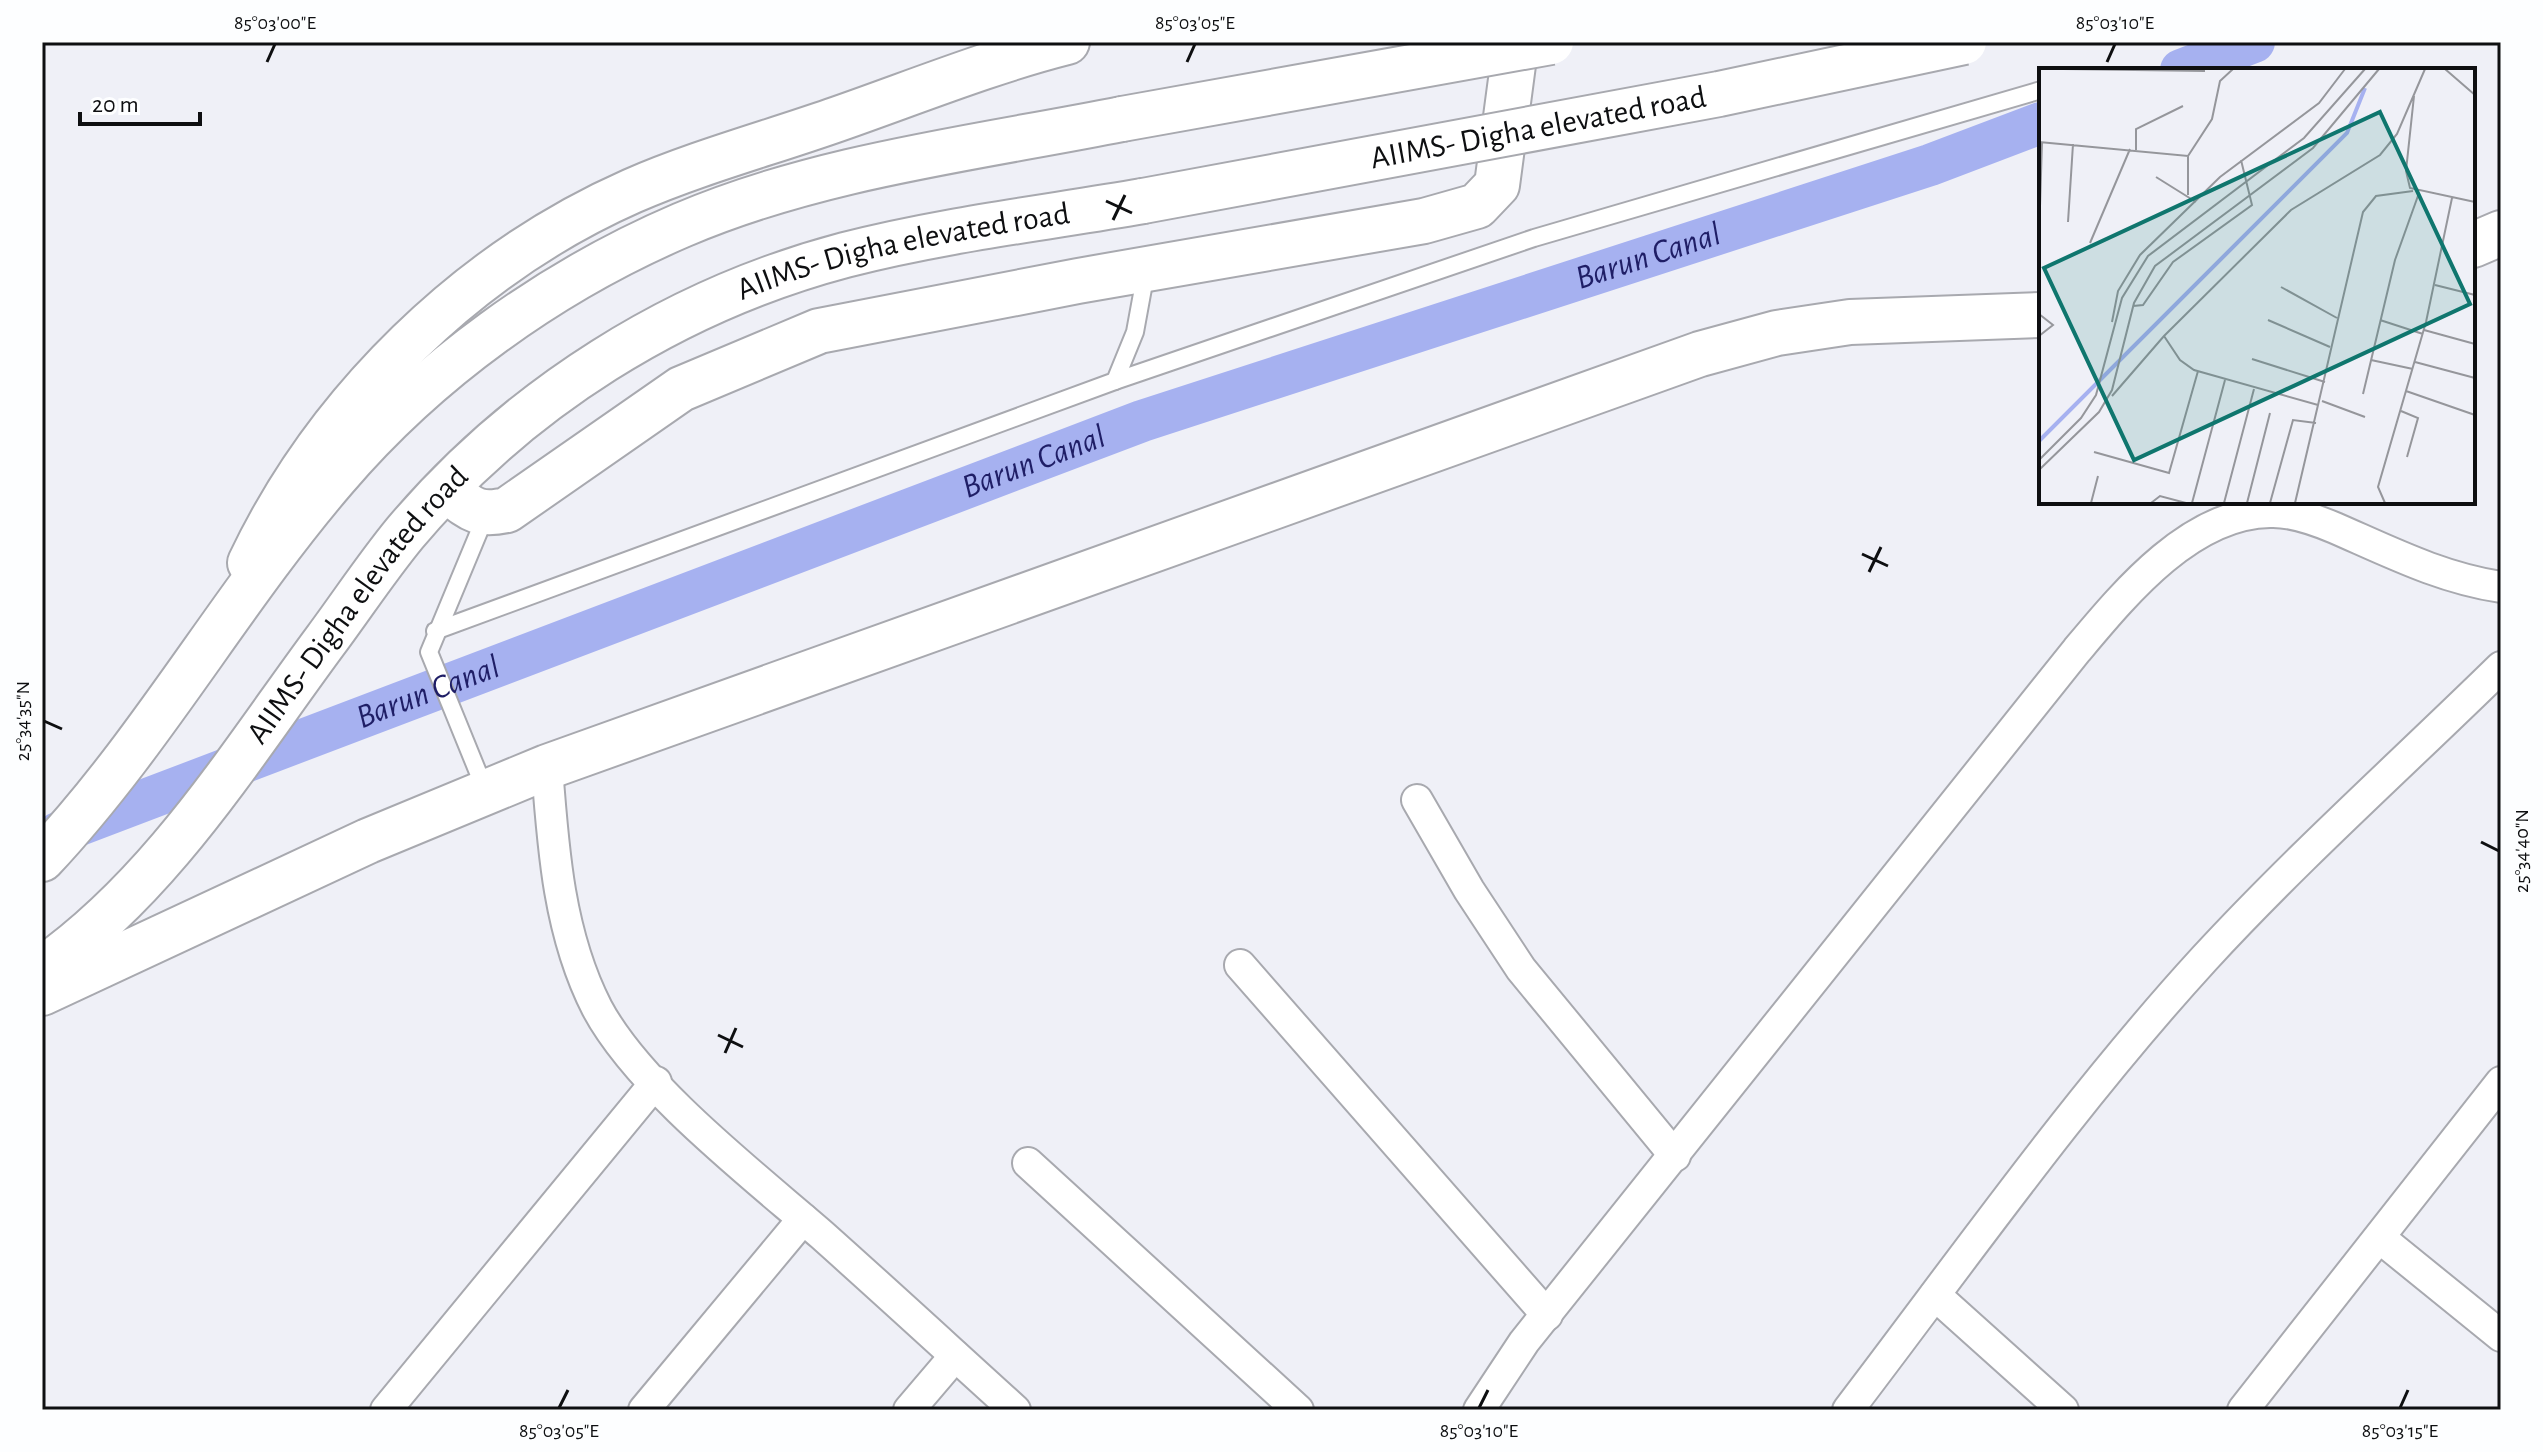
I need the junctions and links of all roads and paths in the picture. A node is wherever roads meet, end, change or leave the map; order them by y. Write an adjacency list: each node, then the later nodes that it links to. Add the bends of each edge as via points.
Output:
1 (1067, 42): 15 (main road, via 633,191 549,235 480,280 398,353 324,442 261,541)
2 (1516, 42): 8 (main road, via 1497,185 1477,206 1424,221)
3 (1551, 42): 15 (main road, bridge, via 836,176 682,225 549,294 399,408 335,478)
4 (1964, 42): 11 (main road, AIIMS- Digha elevated road, bridge, via 1719,94 846,255 699,306 631,342 510,429)
5 (2039, 91): 10 (lane, via 1534,238)
6 (2501, 233): 7 (main road)
7 (2475, 244)
8 (1147, 268): 10 (lane, via 1135,332); 12 (main road, via 819,331 681,389 541,490 507,510)
9 (2039, 315): 17 (main road, via 1850,322 1777,333 1700,354)
10 (1115, 381): 14 (lane)
11 (446, 489): 12 (main road); 22 (main road, AIIMS- Digha elevated road, via 405,534 168,853 127,897)
12 (486, 515): 14 (lane)
13 (2501, 587): 26 (street, via 2462,581 2332,527 2273,511 2245,514 2192,539 2123,597 2077,650)
14 (435, 631): 18 (lane, via 429,652)
15 (217, 634): 20 (main road, via 137,749)
16 (2501, 667): 30 (street, via 2202,962)
17 (547, 767): 18 (main road); 24 (street, via 560,895 576,961 598,1010)
18 (486, 793): 23 (main road, via 368,841)
19 (1417, 800): 26 (street, via 1521,969)
20 (42, 859)
21 (1240, 965): 31 (street)
22 (42, 969)
23 (42, 993)
24 (656, 1082): 28 (street); 34 (street)
25 (2501, 1082): 29 (street)
26 (1675, 1156): 31 (street)
27 (1028, 1163): 38 (street)
28 (803, 1219): 33 (street); 35 (street)
29 (2380, 1238): 32 (street); 42 (street)
30 (1935, 1295): 40 (street); 41 (street)
31 (1547, 1315): 39 (street)
32 (2501, 1336)
33 (955, 1356): 36 (street); 37 (street)
34 (386, 1410)
35 (644, 1410)
36 (909, 1410)
37 (1015, 1410)
38 (1298, 1410)
39 (1479, 1410)
40 (1848, 1410)
41 (2063, 1410)
42 (2243, 1410)

